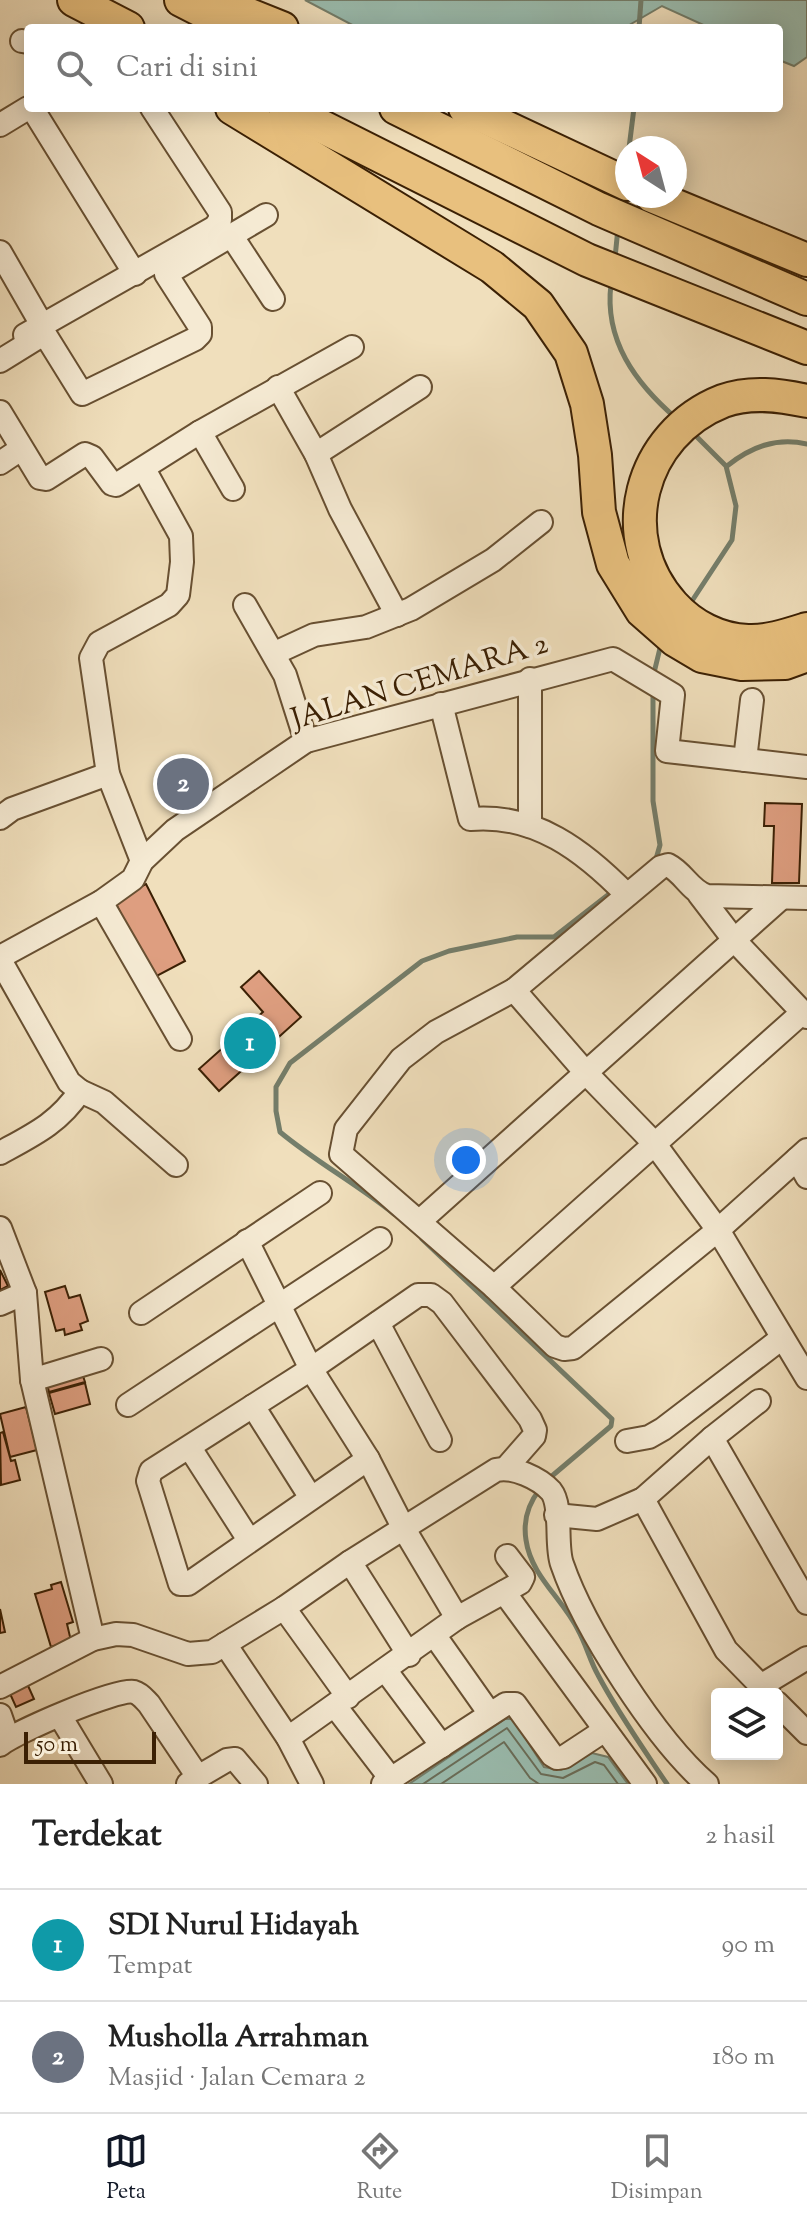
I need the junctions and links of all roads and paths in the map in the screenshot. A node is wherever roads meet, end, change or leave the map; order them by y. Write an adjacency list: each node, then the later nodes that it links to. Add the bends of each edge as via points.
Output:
1 (72, 0): 4 (highway); 5 (highway)
2 (181, 0): 6 (highway)
3 (212, 0): 7 (highway)
4 (107, 24)
5 (120, 24)
6 (228, 24)
7 (272, 24)
8 (24, 111): 15 (street)
9 (33, 112): 22 (street)
10 (155, 112): 22 (street, via 220,212 220,220)
11 (239, 112): 45 (highway, via 492,267 538,305 571,353 587,404 599,512 613,564 642,611 702,656 742,664 785,663)
12 (293, 112): 27 (highway, via 587,260)
13 (404, 112): 24 (highway, via 599,209)
14 (473, 112): 16 (highway)
15 (0, 125)
16 (615, 179)
17 (680, 208): 21 (highway)
18 (266, 215): 19 (street)
19 (231, 235): 23 (street); 29 (street, via 166,274 200,327 195,339 82,394 46,336)
20 (0, 252): 25 (street)
21 (807, 260)
22 (135, 274): 25 (street)
23 (273, 299)
24 (807, 299)
25 (42, 325): 28 (street)
26 (352, 347): 30 (street)
27 (807, 348)
28 (0, 349)
29 (0, 361)
30 (278, 387): 34 (street); 36 (street)
31 (420, 387): 36 (street)
32 (807, 401): 43 (highway, via 757,394 726,400 697,414 670,436 648,473 638,513 642,554 659,590 683,616 711,634 747,641)
33 (0, 412): 35 (street)
34 (200, 432): 38 (street); 39 (street)
35 (21, 449): 37 (street); 38 (street, via 43,480 85,454 112,484)
36 (316, 454): 42 (street)
37 (0, 463)
38 (144, 469): 52 (street, via 181,536 182,562 174,600 99,643 91,658)
39 (233, 489)
40 (541, 522): 42 (street, via 493,560)
41 (245, 605): 44 (street)
42 (397, 615): 44 (street, via 366,627 314,635)
43 (807, 629)
44 (275, 653): 49 (street)
45 (807, 655)
46 (530, 679): 48 (street, JALAN CEMARA 2); 50 (street, JALAN CEMARA 2, via 613,659 659,687 667,751); 54 (street)
47 (752, 700): 50 (street)
48 (441, 704): 49 (street, JALAN CEMARA 2); 54 (street, via 470,819)
49 (306, 741): 55 (street, JALAN CEMARA 2, via 175,830)
50 (745, 760): 51 (street)
51 (807, 767)
52 (108, 774): 53 (street); 55 (street)
53 (0, 818)
54 (530, 826): 57 (street, via 551,833)
55 (142, 861): 60 (street, JALAN CEMARA 2, via 133,879)
56 (699, 894): 57 (street, via 668,865); 59 (street); 61 (street)
57 (627, 895): 63 (street)
58 (807, 898): 59 (street)
59 (780, 899): 61 (street)
60 (101, 902): 62 (street, JALAN CEMARA 2); 65 (street)
61 (735, 941): 64 (street); 66 (street)
62 (0, 958): 67 (street, via 69,1082)
63 (514, 990): 66 (street); 73 (street, via 419,1044 346,1129 341,1154)
64 (805, 1015): 68 (street)
65 (180, 1039)
66 (587, 1074): 68 (street); 73 (street)
67 (80, 1091): 69 (street, via 67,1111); 71 (street, via 104,1102)
68 (654, 1143): 75 (street); 78 (street)
69 (0, 1153)
70 (804, 1162): 75 (street)
71 (176, 1165)
72 (320, 1193): 77 (street)
73 (420, 1221): 78 (street)
74 (0, 1228): 79 (street)
75 (718, 1230): 78 (street, via 573,1348 555,1346); 84 (street)
76 (380, 1239): 81 (street)
77 (247, 1241): 81 (street); 82 (street)
78 (494, 1287)
79 (25, 1293): 80 (street); 88 (street)
80 (0, 1304)
81 (279, 1304): 87 (street); 90 (street)
82 (141, 1313)
83 (378, 1323): 87 (street); 93 (street); 97 (street, via 418,1295 431,1295 442,1303 535,1430)
84 (782, 1338): 86 (street); 94 (street, via 663,1429)
85 (101, 1359): 88 (street)
86 (804, 1368)
87 (311, 1369): 91 (street); 96 (street)
88 (32, 1380): 112 (street)
89 (759, 1401): 92 (street)
90 (128, 1405)
91 (253, 1406): 95 (street); 98 (street)
92 (712, 1438): 99 (street); 108 (street)
93 (440, 1440)
94 (627, 1441)
95 (190, 1448): 103 (street); 103 (street, via 148,1476 180,1584 188,1584)
96 (368, 1459): 98 (street); 102 (street)
97 (506, 1468): 100 (street, via 542,1486 554,1498); 102 (street)
98 (311, 1498): 103 (street)
99 (643, 1499): 101 (street, via 597,1519); 118 (street, via 726,1650)
100 (556, 1515): 101 (street); 104 (street)
101 (582, 1519): 104 (street)
102 (404, 1529): 106 (street); 110 (street)
103 (249, 1540)
104 (558, 1544): 136 (street, via 577,1600 618,1670 665,1739)
105 (507, 1556): 107 (street, via 523,1577)
106 (350, 1562): 109 (street); 114 (street)
107 (504, 1592): 110 (street); 125 (street)
108 (807, 1603)
109 (284, 1608): 113 (street); 120 (street)
110 (457, 1618): 111 (street)
111 (435, 1636): 114 (street); 122 (street)
112 (93, 1639): 113 (street, via 133,1635 188,1654 212,1652); 117 (street)
113 (225, 1644): 127 (street)
114 (409, 1655): 116 (street)
115 (807, 1658): 119 (street)
116 (386, 1671): 120 (street); 129 (street)
117 (0, 1687)
118 (765, 1688)
119 (767, 1688)
120 (342, 1702): 127 (street); 131 (street)
121 (783, 1709): 126 (street)
122 (490, 1714): 125 (street, via 515,1704 557,1758); 129 (street)
123 (0, 1715): 128 (street)
124 (60, 1716): 128 (street); 130 (street, via 105,1698 139,1694); 132 (street)
125 (605, 1730): 135 (street)
126 (807, 1733)
127 (288, 1738): 134 (street)
128 (4, 1741)
129 (442, 1746): 131 (street)
130 (193, 1780): 133 (street, via 235,1759)
131 (387, 1782)
132 (101, 1784)
133 (256, 1784)
134 (312, 1784)
135 (645, 1784)
136 (707, 1784)

